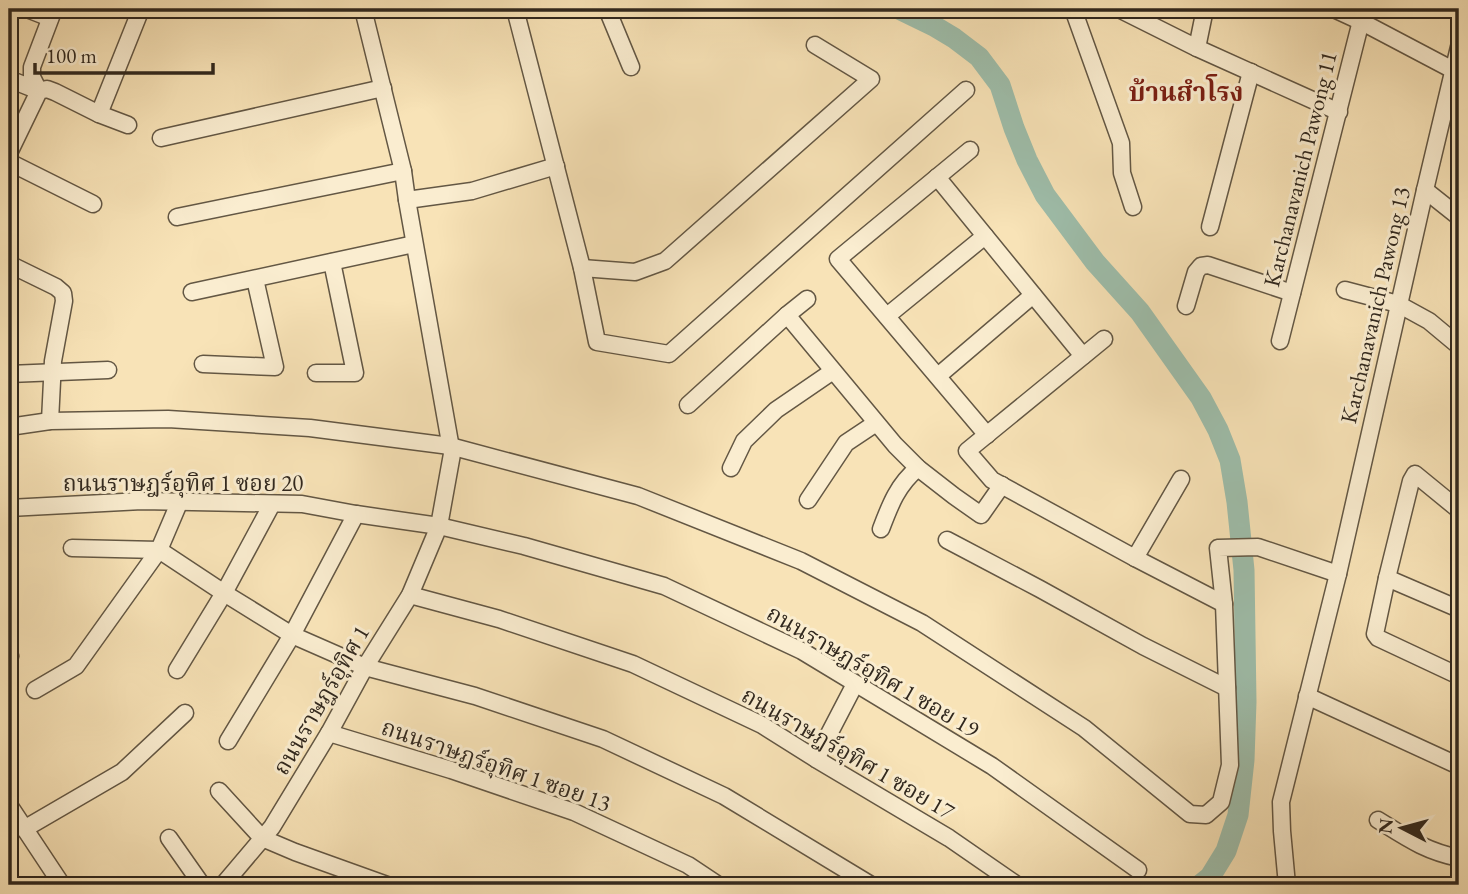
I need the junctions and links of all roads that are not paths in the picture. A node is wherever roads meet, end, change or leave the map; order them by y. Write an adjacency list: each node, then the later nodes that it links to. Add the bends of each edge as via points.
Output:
1 (27, 9): 10 (street)
2 (141, 9): 25 (street)
3 (363, 9): 19 (street, ถนนราษฎร์อุทิศ 1)
4 (515, 9): 31 (street)
5 (607, 9): 15 (street)
6 (1073, 9): 37 (street, via 1121,143 1122,173)
7 (1119, 9): 14 (street)
8 (1205, 9): 14 (street)
9 (1334, 9): 11 (street)
10 (52, 13): 21 (street, via 32,67)
11 (1362, 15): 16 (street); 23 (street, Karchanavanich Pawong 11)
12 (815, 45): 45 (street, via 871,79 665,261 635,272)
13 (1459, 47): 16 (street, Karchanavanich Pawong 13)
14 (1197, 48): 17 (street)
15 (631, 67)
16 (1453, 70): 22 (street, Karchanavanich Pawong 13)
17 (1251, 72): 23 (street); 40 (street)
18 (9, 79): 21 (street)
19 (383, 88): 27 (street); 32 (street, ถนนราษฎร์อุทิศ 1)
20 (966, 90): 45 (street, via 670,354 597,342)
21 (39, 91): 25 (street, via 55,92); 29 (street)
22 (1446, 101): 24 (street); 34 (street, Karchanavanich Pawong 13)
23 (1339, 112): 49 (street, Karchanavanich Pawong 11)
24 (1459, 112)
25 (99, 114): 26 (street)
26 (128, 125)
27 (160, 138)
28 (970, 150): 33 (street)
29 (9, 153)
30 (9, 162): 36 (street)
31 (556, 166): 35 (street, via 472,191); 45 (street)
32 (403, 171): 35 (street, ถนนราษฎร์อุทิศ 1); 38 (street)
33 (937, 177): 41 (street); 55 (street, via 838,259)
34 (1425, 190): 39 (street); 52 (street, Karchanavanich Pawong 13)
35 (407, 200): 42 (street, ถนนราษฎร์อุทิศ 1)
36 (93, 204)
37 (1133, 207)
38 (177, 217)
39 (1459, 217)
40 (1210, 227)
41 (985, 236): 50 (street); 55 (street)
42 (414, 244): 43 (street); 72 (street, ถนนราษฎร์อุทิศ 1)
43 (332, 262): 46 (street); 63 (street, via 355,373)
44 (9, 264): 65 (street, via 63,293)
45 (582, 268)
46 (255, 279): 48 (street); 60 (street, via 275,367)
47 (1345, 290): 52 (street)
48 (192, 292)
49 (1292, 293): 53 (street, via 1208,265 1196,272); 57 (street, Karchanavanich Pawong 11)
50 (1033, 295): 59 (street); 66 (street)
51 (807, 299): 54 (street)
52 (1398, 304): 58 (street, via 1429,321); 89 (street, Karchanavanich Pawong 13)
53 (1186, 306)
54 (787, 315): 62 (street); 67 (street)
55 (887, 316): 66 (street)
56 (1104, 339): 59 (street)
57 (1280, 341)
58 (1459, 346)
59 (1083, 356): 71 (street)
60 (203, 365)
61 (108, 370): 65 (street)
62 (834, 371): 69 (street); 73 (street, via 776,410 744,441)
63 (316, 373)
64 (9, 374): 65 (street)
65 (52, 374): 68 (street)
66 (938, 376): 71 (street)
67 (688, 405)
68 (50, 421): 70 (street); 72 (street, via 168,419 310,428)
69 (877, 423): 74 (street); 77 (street, via 846,443)
70 (9, 427)
71 (987, 435): 76 (street, via 967,451)
72 (450, 446): 83 (street, ถนนราษฎร์อุทิศ 1); 100 (street, via 638,496 801,561 922,624 1084,728 1190,814 1206,815 1221,802 1230,765)
73 (731, 468)
74 (918, 468): 76 (street, via 981,515); 84 (street, via 892,499)
75 (1181, 479): 88 (street)
76 (1002, 485): 88 (street)
77 (808, 500)
78 (179, 503): 79 (street, ถนนราษฎร์อุทิศ 1 ซอย 20); 80 (street, ถนนราษฎร์อุทิศ 1 ซอย 20); 87 (street)
79 (272, 504): 82 (street, ถนนราษฎร์อุทิศ 1 ซอย 20, via 302,504); 91 (street)
80 (9, 508)
81 (1459, 510): 90 (street, via 1415,474)
82 (356, 514): 83 (street, ถนนราษฎร์อุทิศ 1 ซอย 20); 95 (street)
83 (439, 526): 92 (street, ถนนราษฎร์อุทิศ 1); 99 (street, ถนนราษฎร์อุทิศ 1 ซอย 19, via 664,586 802,651)
84 (881, 529)
85 (947, 540): 100 (street)
86 (72, 548): 87 (street)
87 (159, 550): 91 (street); 101 (street, via 76,666)
88 (1135, 558): 93 (street)
89 (1338, 574): 93 (street, via 1258,547 1219,548); 102 (street, Karchanavanich Pawong 13)
90 (1387, 578): 94 (street); 98 (street, via 1378,638)
91 (224, 593): 95 (street); 97 (street)
92 (410, 595): 96 (street, ถนนราษฎร์อุทิศ 1); 106 (street, ถนนราษฎร์อุทิศ 1 ซอย 17, via 633,664 762,724)
93 (1224, 604): 100 (street)
94 (1459, 609)
95 (292, 635): 96 (street); 105 (street)
96 (365, 667): 104 (street, ถนนราษฎร์อุทิศ 1); 121 (street, via 475,696 603,739 724,796)
97 (177, 670)
98 (1459, 676)
99 (855, 684): 106 (street); 115 (street, ถนนราษฎร์อุทิศ 1 ซอย 19, via 992,766)
100 (1227, 688)
101 (35, 690)
102 (1307, 696): 107 (street); 123 (street, Karchanavanich Pawong 13, via 1281,802)
103 (185, 713): 111 (street, via 122,772)
104 (329, 733): 113 (street, ถนนราษฎร์อุทิศ 1); 120 (street, ถนนราษฎร์อุทิศ 1 ซอย 13, via 574,812 688,865)
105 (228, 741)
106 (816, 759): 122 (street, ถนนราษฎร์อุทิศ 1 ซอย 17, via 949,838)
107 (1459, 766)
108 (219, 791): 113 (street)
109 (9, 805): 111 (street)
110 (1378, 820): 114 (street, via 1418,845)
111 (24, 829): 116 (street)
112 (169, 838): 117 (street)
113 (262, 838): 118 (street, ถนนราษฎร์อุทิศ 1); 119 (street)
114 (1459, 858)
115 (1138, 870)
116 (62, 885)
117 (202, 885)
118 (223, 885)
119 (387, 885)
120 (718, 885)
121 (871, 885)
122 (1017, 885)
123 (1287, 885)

